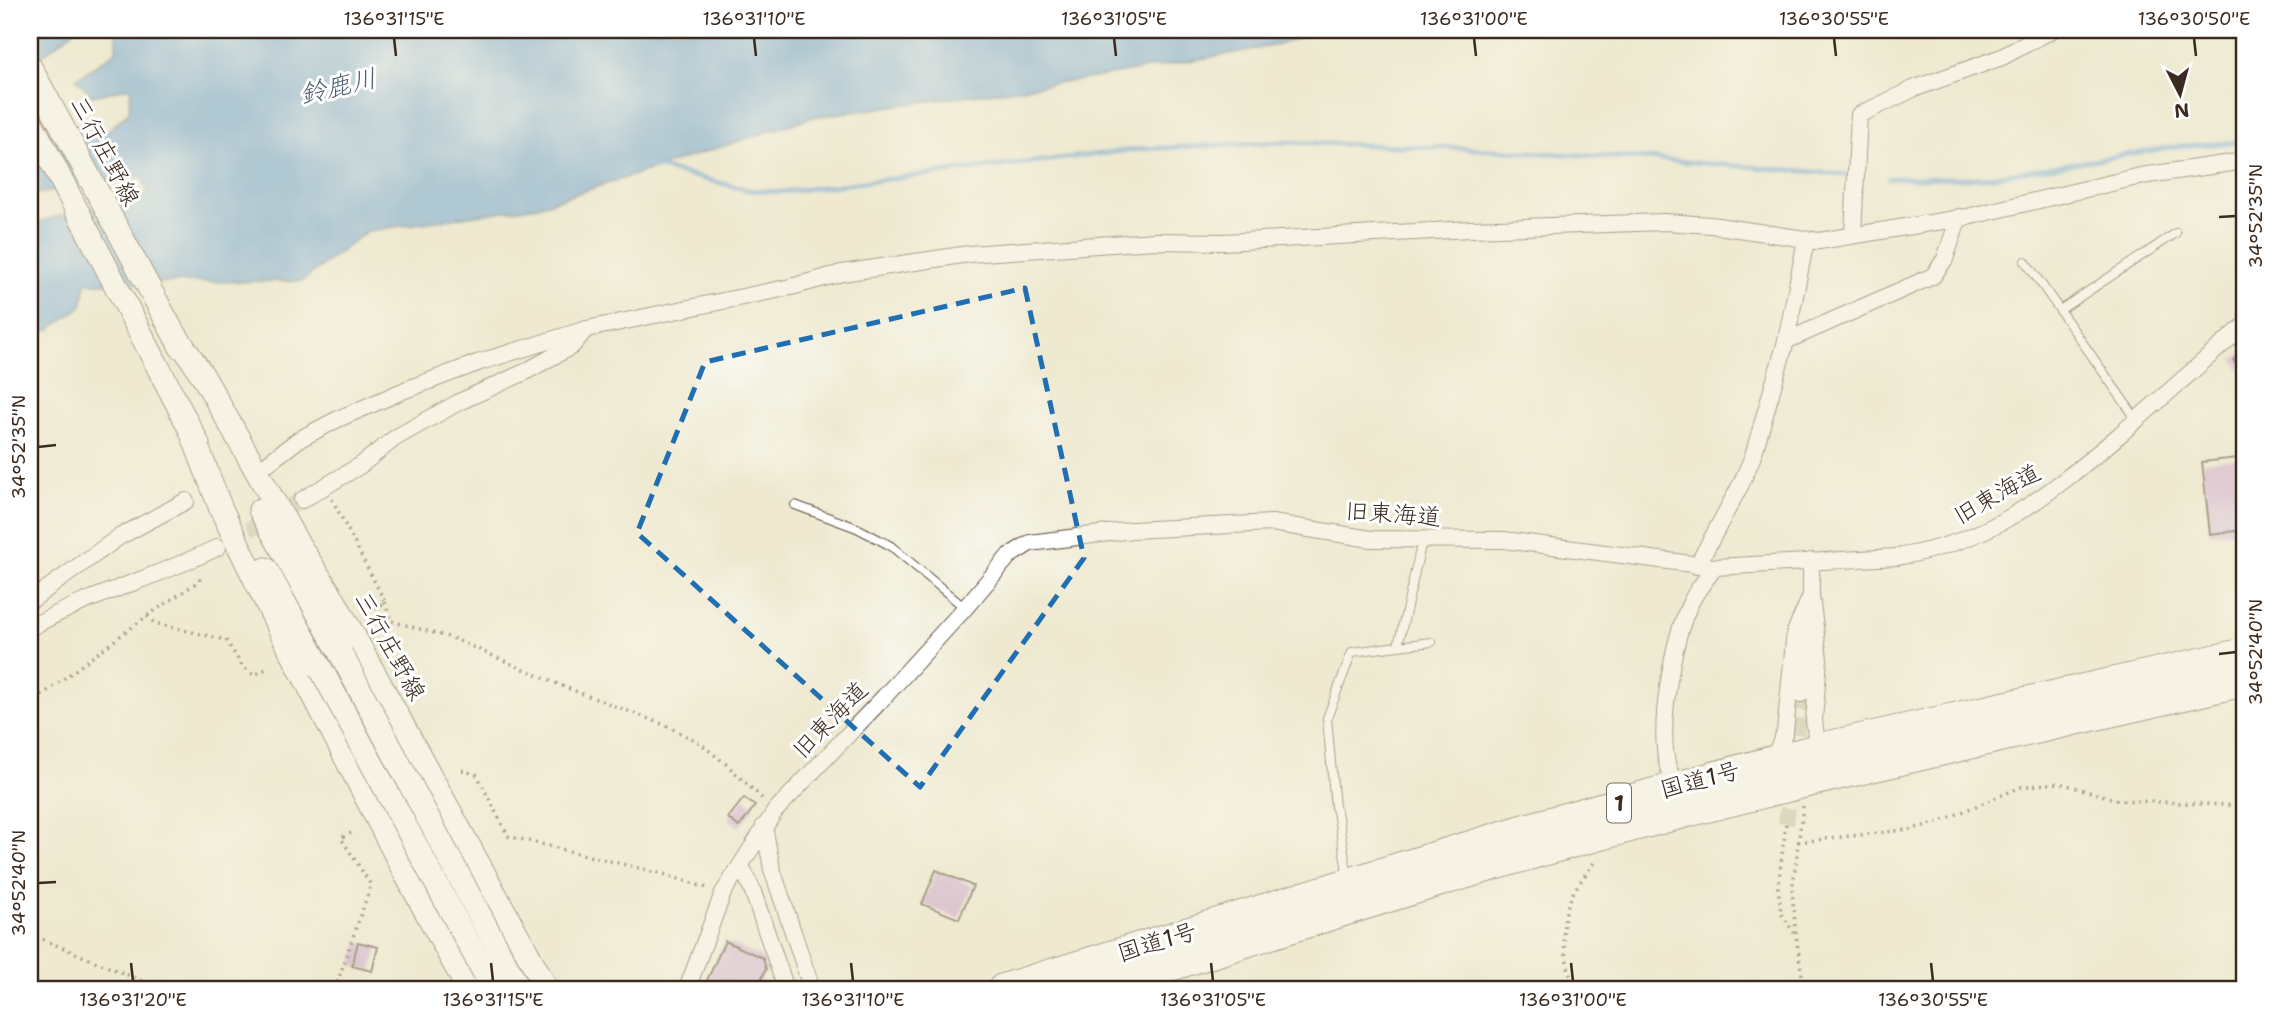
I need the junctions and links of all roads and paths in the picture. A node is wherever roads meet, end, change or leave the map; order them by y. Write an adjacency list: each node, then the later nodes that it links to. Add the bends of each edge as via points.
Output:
1 (2052, 30): 7 (street, via 2002,57 1913,89 1859,115)
2 (30, 67): 16 (main road, 三行庄野線, via 175,334 199,392)
3 (30, 120): 15 (main road)
4 (2245, 161): 5 (street, via 2141,176)
5 (1959, 217): 7 (street); 13 (street, via 1945,259 1933,276)
6 (2176, 233): 10 (lane)
7 (1853, 234): 8 (street)
8 (1806, 240): 12 (street, via 1664,222 1223,242 1155,241 969,254 842,273); 13 (street)
9 (2025, 261): 10 (lane)
10 (2060, 310): 14 (lane)
11 (2245, 325): 14 (street, 旧東海道)
12 (587, 329): 16 (street, via 405,390 308,435); 17 (street, via 572,346 395,438)
13 (1786, 341): 25 (street, via 1753,456)
14 (2137, 420): 24 (street, 旧東海道, via 2055,489 1993,528 1925,553)
15 (191, 431): 61 (main road, via 221,509 270,610); 62 (main road, bridge)
16 (258, 477): 63 (main road, 三行庄野線, bridge, via 341,654); 64 (main road, 三行庄野線, via 334,600)
17 (325, 486): 18 (street); 29 (path)
18 (302, 500)
19 (186, 501): 28 (street, via 119,537)
20 (795, 505): 30 (lane, via 891,546)
21 (1422, 541): 25 (street, 旧東海道, via 1504,540); 30 (street, 旧東海道, via 1371,539 1272,523 1069,537 1030,543 1009,556); 35 (lane)
22 (218, 547): 23 (street)
23 (202, 555): 32 (path, via 205,568 199,581); 33 (street)
24 (1811, 561): 26 (street, 旧東海道); 27 (street)
25 (1697, 566): 26 (street, 旧東海道)
26 (1715, 567): 45 (street, via 1683,620 1673,658 1666,732 1668,765)
27 (1811, 596): 39 (street); 41 (street, via 1819,659 1814,720 1816,737); 42 (street, via 1796,632 1785,732)
28 (30, 601)
29 (384, 602): 31 (path); 47 (path, via 391,621 452,638 665,724 718,757)
30 (965, 608): 47 (street, 旧東海道)
31 (372, 611)
32 (147, 616): 37 (path, via 154,623 226,640 242,666 254,675); 40 (path)
33 (30, 628)
34 (1432, 642): 35 (lane)
35 (1398, 646): 54 (lane, via 1352,652 1327,718 1335,807)
36 (2245, 653): 41 (highway, 国道1号 / 1)
37 (268, 668)
38 (2245, 681): 44 (highway, 国道1号 / 1)
39 (1801, 694)
40 (30, 704)
41 (1825, 747): 42 (highway, 国道1号 / 1)
42 (1773, 760): 45 (highway, 国道1号 / 1)
43 (462, 770): 55 (path, via 477,775 508,836)
44 (1805, 783): 51 (highway, 国道1号 / 1); 52 (path)
45 (1676, 787): 54 (highway, 国道1号 / 1)
46 (2245, 806): 52 (path, via 2118,800 2060,783 2021,787 1912,829)
47 (775, 811): 49 (street, 旧東海道)
48 (1786, 824): 57 (path, via 1778,887 1781,913)
49 (764, 826): 53 (street, 旧東海道); 67 (street, via 772,869)
50 (355, 831): 60 (path, via 341,838 371,884)
51 (1601, 835): 69 (highway, 国道1号 / 1); 70 (path, via 1595,862 1565,911 1564,951)
52 (1798, 842): 57 (path, via 1792,891)
53 (741, 864): 55 (street, 旧東海道); 66 (street)
54 (1350, 883): 68 (highway, 国道1号 / 1)
55 (723, 893): 65 (street, 旧東海道)
56 (30, 934): 59 (path)
57 (1796, 935): 58 (path)
58 (1804, 987): 71 (path)
59 (162, 989)
60 (335, 989)
61 (468, 989)
62 (493, 989)
63 (519, 989)
64 (547, 989)
65 (687, 989)
66 (786, 989)
67 (812, 989)
68 (1003, 989)
69 (1097, 989)
70 (1574, 989)
71 (1777, 989)

